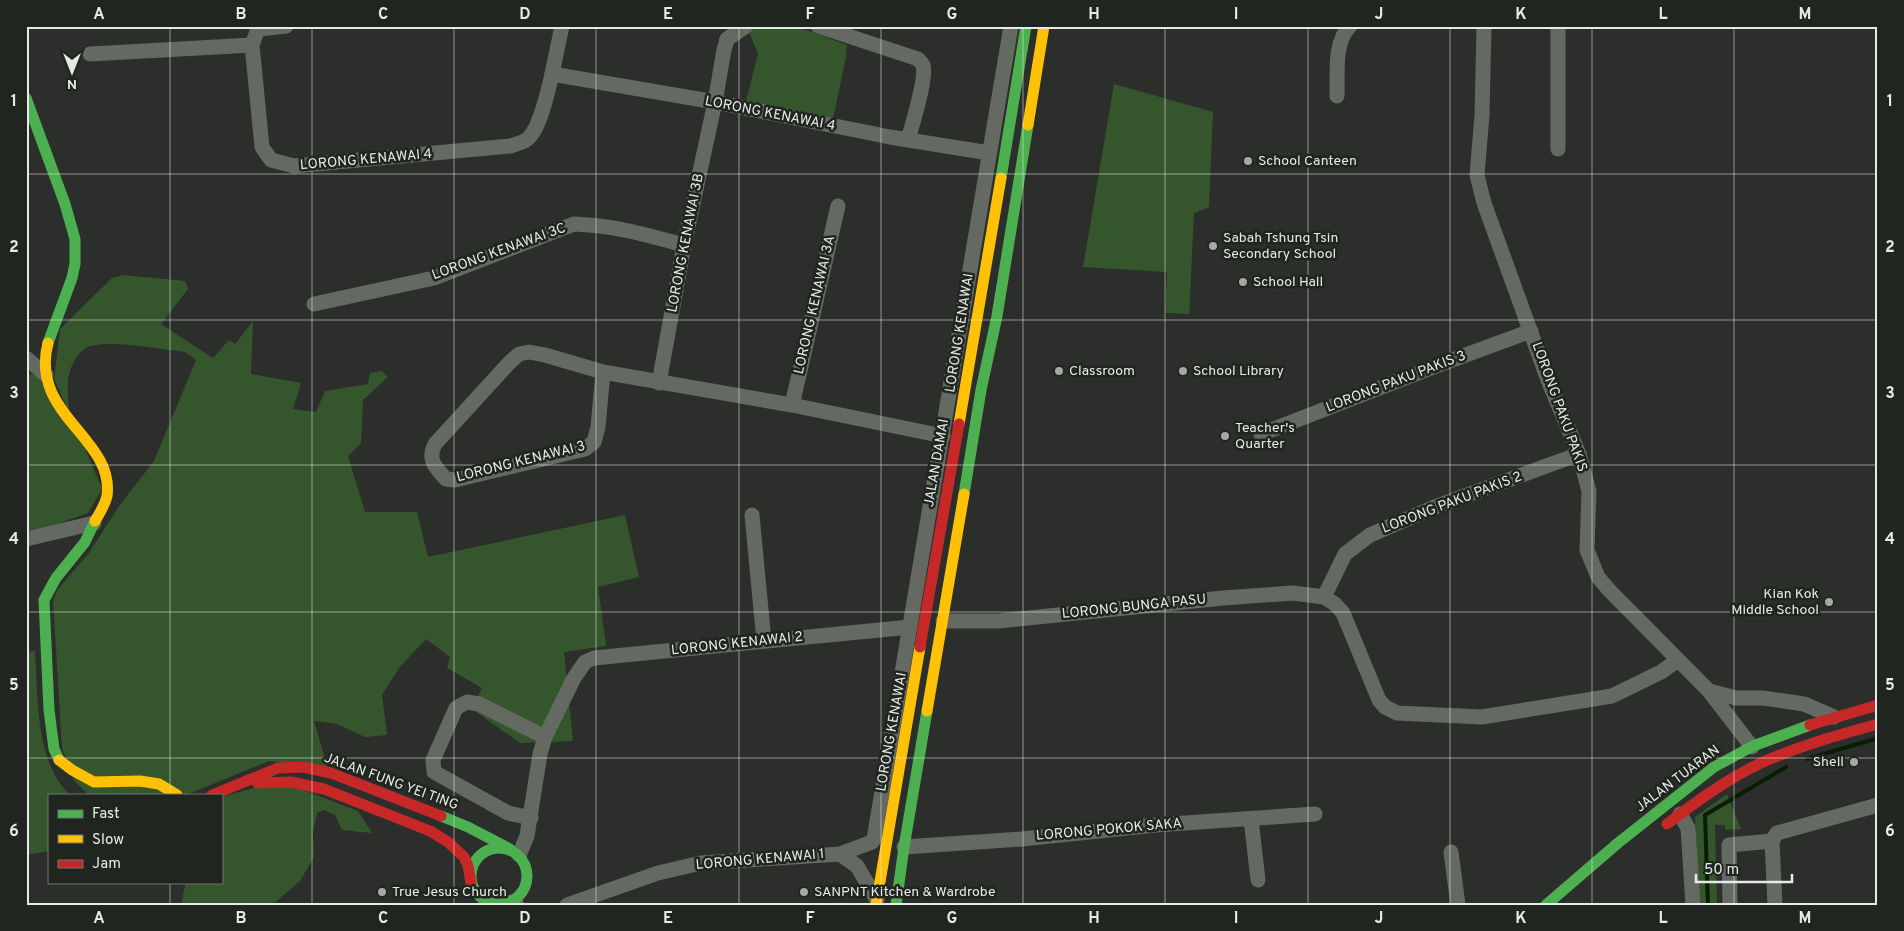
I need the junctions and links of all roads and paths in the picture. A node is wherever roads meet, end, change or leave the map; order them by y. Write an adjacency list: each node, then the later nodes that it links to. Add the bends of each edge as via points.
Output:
1 (286, 26): 11 (street)
2 (562, 26): 14 (street, LORONG KENAWAI 4)
3 (746, 26): 17 (street, LORONG KENAWAI 3B, via 727,39)
4 (818, 26): 18 (street, via 918,59 923,64 922,82)
5 (1011, 26): 20 (street, LORONG KENAWAI)
6 (1026, 26): 68 (main road, JALAN DAMAI)
7 (1044, 26): 37 (main road)
8 (1350, 26): 15 (street, via 1339,46)
9 (1484, 26): 24 (street, LORONG PAKU PAKIS, via 1477,175 1484,203)
10 (1558, 26): 19 (street)
11 (259, 27): 12 (street, LORONG KENAWAI 4)
12 (252, 45): 13 (street); 14 (street, LORONG KENAWAI 4, via 262,147 271,160 294,166 501,147 526,140 543,110)
13 (90, 54)
14 (552, 74): 17 (street, LORONG KENAWAI 4)
15 (1337, 96)
16 (26, 98): 27 (main road, via 71,220 76,250 70,288 49,338)
17 (715, 102): 18 (street, LORONG KENAWAI 4); 22 (street, LORONG KENAWAI 3B)
18 (908, 140): 20 (street, LORONG KENAWAI 4)
19 (1558, 149)
20 (989, 153): 31 (street, LORONG KENAWAI)
21 (838, 206): 29 (street, LORONG KENAWAI 3A)
22 (684, 244): 23 (street, LORONG KENAWAI 3C, via 626,229 574,224 434,278); 28 (street, LORONG KENAWAI 3B)
23 (314, 304)
24 (1531, 331): 30 (street, LORONG PAKU PAKIS 3); 32 (street, LORONG PAKU PAKIS)
25 (26, 358): 27 (street)
26 (603, 372): 26 (street, LORONG KENAWAI 3, via 545,355 519,354 436,444 431,453 433,463 446,479 456,480 585,449 594,442 598,427); 28 (street, LORONG KENAWAI 3)
27 (46, 375): 34 (main road, via 51,395 60,410 104,465 108,492 106,503)
28 (659, 383): 29 (street, LORONG KENAWAI 3)
29 (792, 405): 31 (street, LORONG KENAWAI 3)
30 (1261, 434)
31 (943, 436): 38 (street, LORONG KENAWAI)
32 (1579, 454): 36 (street, LORONG PAKU PAKIS 2, via 1437,506 1370,535 1345,554); 40 (street, LORONG PAKU PAKIS, via 1589,490 1587,550 1598,577)
33 (752, 515): 39 (street)
34 (94, 523): 35 (street); 53 (main road, via 84,544 48,589 44,600 54,749 59,760 94,782 140,781 159,784)
35 (26, 539)
36 (1324, 597): 37 (street, LORONG BUNGA PASU, via 1293,593 998,621); 40 (street, via 1343,613 1380,700 1385,707 1397,713 1482,717 1612,696)
37 (943, 621): 62 (main road)
38 (910, 627): 39 (street, LORONG KENAWAI 2); 65 (street, LORONG KENAWAI, via 874,839)
39 (764, 641): 48 (street, LORONG KENAWAI 2, via 594,658 585,662 574,678)
40 (1678, 660): 41 (street, LORONG PAKU PAKIS)
41 (1709, 691): 42 (street, via 1736,698); 46 (street, LORONG PAKU PAKIS)
42 (1763, 698): 44 (street, via 1810,706); 46 (street, via 1736,708)
43 (1878, 705): 44 (main road, JALAN TUARAN)
44 (1834, 718): 49 (main road, JALAN TUARAN)
45 (1878, 724): 47 (main road)
46 (1738, 728): 49 (street, LORONG PAKU PAKIS)
47 (1862, 728): 49 (main road, via 1831,729 1766,747); 57 (main road, via 1774,757 1713,790)
48 (545, 737): 58 (street, LORONG KENAWAI 2); 58 (street, via 479,704 467,702 456,708 433,760 434,772 508,813)
49 (1752, 747): 73 (main road, JALAN TUARAN, via 1714,767)
50 (315, 770): 51 (main road); 52 (main road, JALAN FUNG YEI TING, via 278,768); 63 (main road, JALAN FUNG YEI TING, via 331,773 468,827)
51 (312, 787): 52 (main road, JALAN FUNG YEI TING, via 263,782); 67 (main road, JALAN FUNG YEI TING, via 421,826 448,842 467,862)
52 (229, 788): 54 (main road, JALAN FUNG YEI TING)
53 (175, 794)
54 (214, 794)
55 (1878, 804): 61 (street, via 1777,833)
56 (1315, 814): 59 (street, LORONG POKOK SAKA)
57 (1680, 814): 60 (main road); 74 (street, via 1688,828)
58 (531, 818): 63 (street, LORONG KENAWAI 2, via 527,836)
59 (1251, 819): 62 (street, LORONG POKOK SAKA); 66 (street)
60 (1658, 831)
61 (1772, 841): 75 (street, via 1728,845); 76 (street)
62 (904, 847): 71 (main road)
63 (514, 852): 67 (main road, via 492,848 477,858); 69 (main road, via 525,863 528,881 519,897)
64 (1451, 852): 72 (street)
65 (840, 854): 68 (street, via 857,866); 70 (street, LORONG KENAWAI 1, via 701,863 658,873)
66 (1258, 880)
67 (471, 883): 69 (main road, via 481,898 496,904)
68 (876, 902)
69 (509, 904)
70 (567, 905)
71 (896, 905)
72 (1458, 905)
73 (1546, 905)
74 (1693, 905)
75 (1730, 905)
76 (1775, 905)

